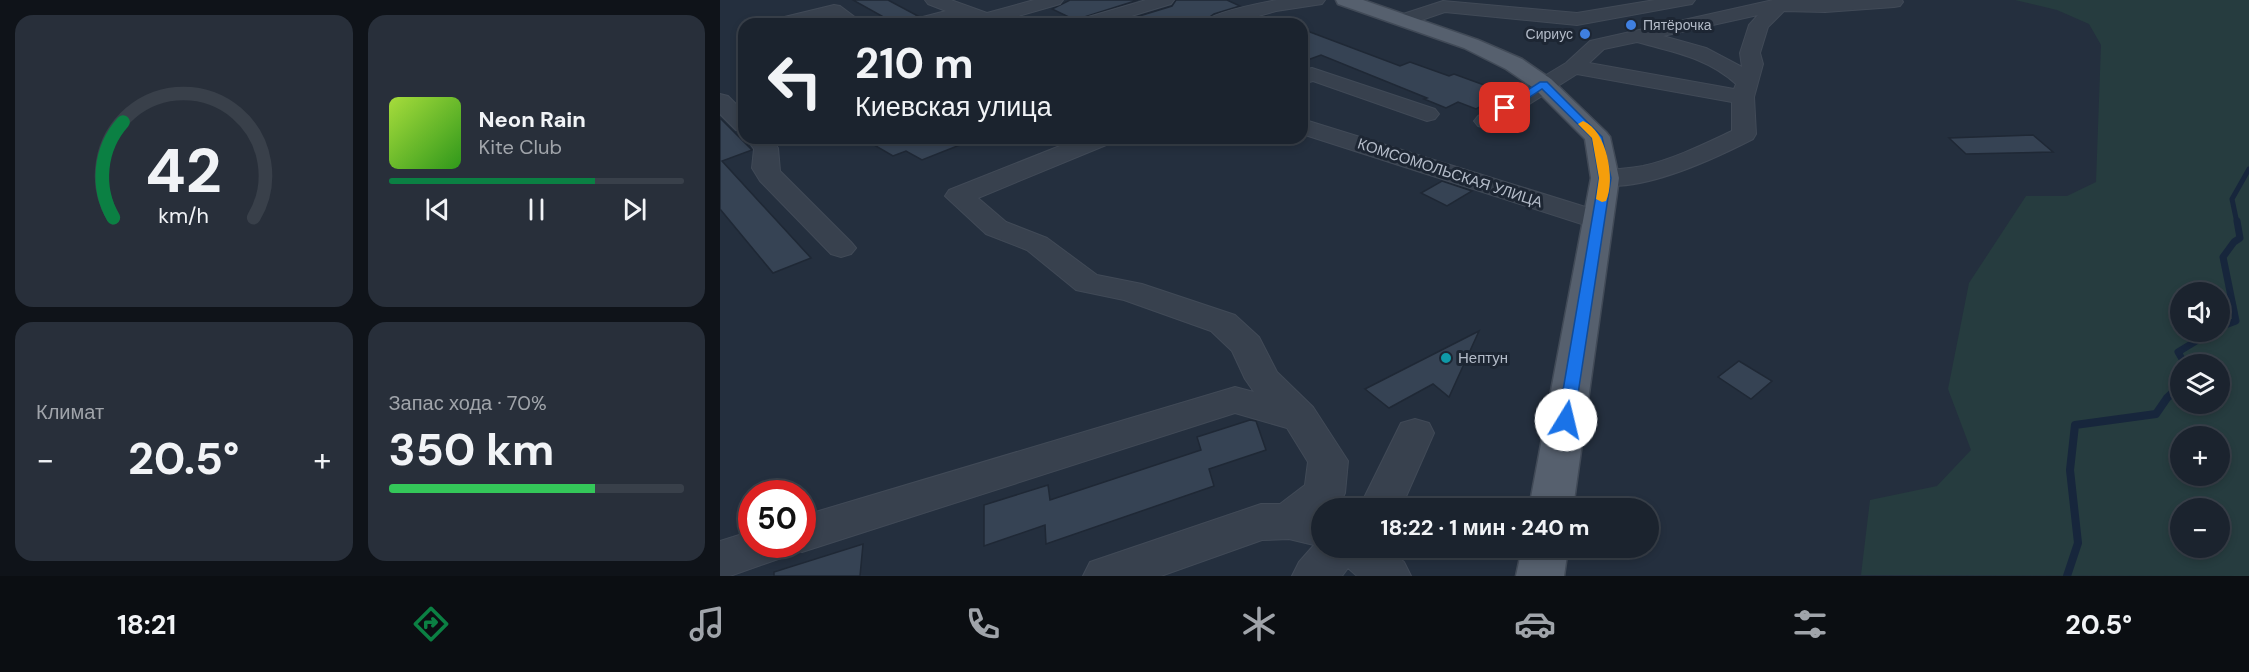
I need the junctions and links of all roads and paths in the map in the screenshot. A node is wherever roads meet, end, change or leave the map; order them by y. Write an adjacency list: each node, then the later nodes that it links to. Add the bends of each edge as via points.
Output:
1 (934, 0): 10 (street)
2 (1054, 0): 15 (street)
3 (1165, 0): 16 (street)
4 (1316, 0): 17 (street)
5 (1345, 0): 18 (main road)
6 (1686, 0): 18 (street, via 1577,19 1443,6)
7 (1736, 0): 9 (street)
8 (1892, 0): 9 (street, via 1825,7)
9 (1772, 5): 19 (street); 23 (street, via 1759,25 1750,53 1753,64)
10 (966, 11): 13 (street); 14 (street)
11 (803, 18): 12 (street, via 834,10)
12 (846, 18)
13 (940, 18)
14 (983, 18)
15 (1004, 18)
16 (1105, 18)
17 (1229, 18)
18 (1404, 20): 22 (main road, via 1471,44 1514,64)
19 (1635, 36): 20 (street, via 1597,45); 23 (street, via 1713,59 1733,69)
20 (1573, 67): 22 (street); 23 (street)
21 (1308, 76): 25 (street)
22 (1543, 84): 27 (street); 31 (main road, via 1597,137)
23 (1744, 89): 31 (street, via 1744,134 1708,152 1647,173)
24 (726, 96): 26 (street)
25 (1427, 114)
26 (738, 115)
27 (1486, 121)
28 (1308, 128): 32 (street, КОМСОМОЛЬСКАЯ УЛИЦА)
29 (763, 144): 33 (street, via 769,175)
30 (1087, 144): 34 (street, via 959,196 996,228 1037,244 1087,283 1131,291 1223,323 1247,345 1263,379)
31 (1605, 178): 32 (main road)
32 (1598, 220): 37 (main road)
33 (841, 248)
34 (1300, 418): 38 (street, via 1328,460 1324,493); 39 (street, via 1236,400)
35 (1416, 433): 36 (street)
36 (1385, 498)
37 (1553, 498)
38 (1305, 525): 44 (street, via 1261,522)
39 (816, 530)
40 (738, 554): 43 (street)
41 (1353, 558): 45 (street)
42 (1543, 558): 46 (main road)
43 (720, 560)
44 (1106, 576)
45 (1315, 576)
46 (1540, 576)

